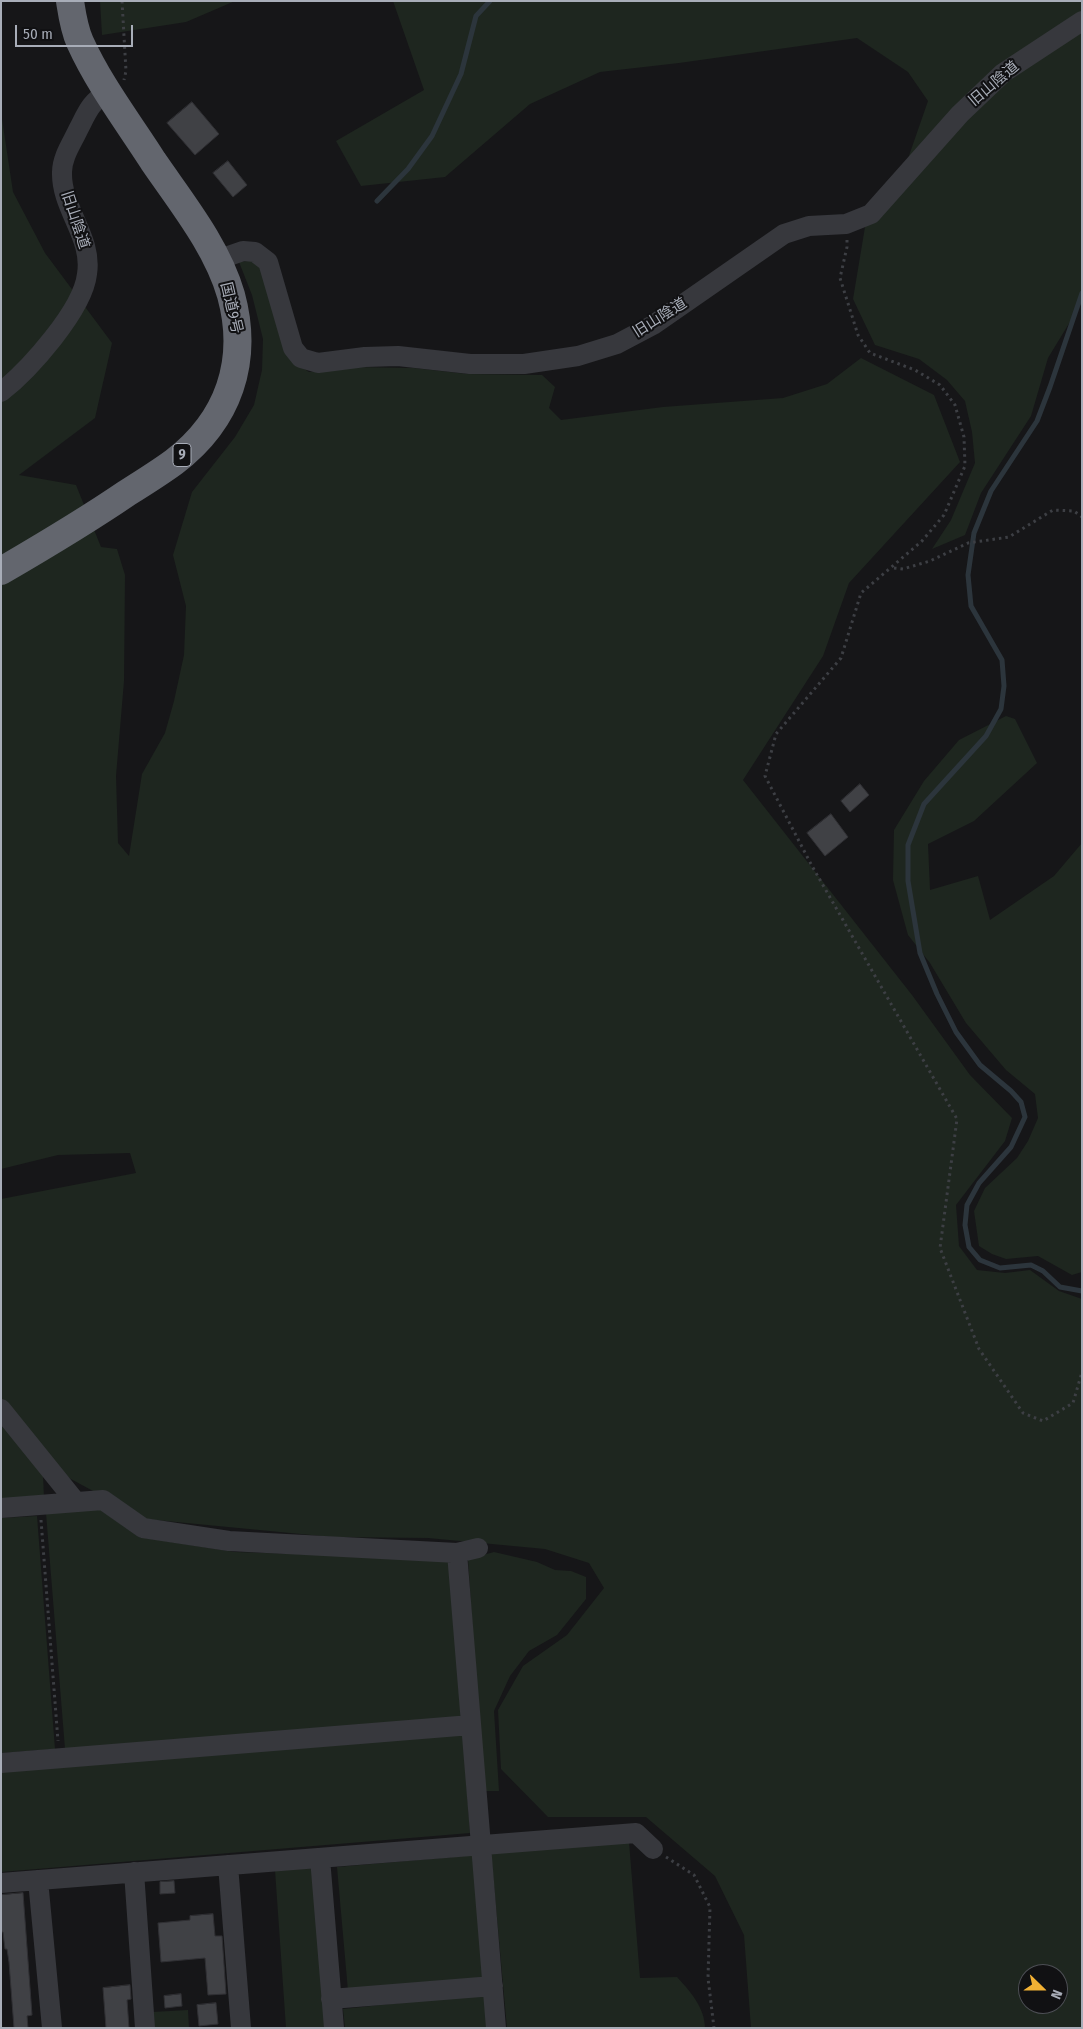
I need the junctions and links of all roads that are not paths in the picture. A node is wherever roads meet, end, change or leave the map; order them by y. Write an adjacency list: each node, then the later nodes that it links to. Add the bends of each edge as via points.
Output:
1 (70, 1): 3 (highway, 国道9号 / 9, via 79,40)
2 (1082, 21): 4 (street, 旧山陰道, via 1003,73 960,114 871,214 846,224 809,226 784,234 653,325 617,344 578,356 524,364 470,364 398,356 318,362 301,358 294,348 268,262 255,252 243,251)
3 (108, 92): 4 (highway, 国道9号 / 9); 5 (street, 旧山陰道, via 90,106 66,154 62,172 66,200 86,244 87,275 65,324 15,382)
4 (217, 260): 6 (highway, 国道9号 / 9, via 237,323 238,353 230,390 204,434 175,461 84,522)
5 (1, 392)
6 (1, 571)
7 (1, 1409): 8 (street)
8 (76, 1502): 9 (street); 11 (street, via 103,1500 143,1528 229,1541)
9 (1, 1508)
10 (478, 1548): 11 (street)
11 (457, 1553): 12 (street)
12 (471, 1725): 13 (street); 14 (street)
13 (1, 1763)
14 (481, 1845): 15 (street, via 636,1833); 16 (street); 21 (street)
15 (653, 1849)
16 (320, 1858): 17 (street); 22 (street)
17 (228, 1865): 18 (street); 25 (street)
18 (134, 1872): 19 (street); 24 (street)
19 (38, 1880): 20 (street); 23 (street)
20 (1, 1883)
21 (493, 1986): 22 (street); 27 (street)
22 (331, 1999): 26 (street)
23 (52, 2028)
24 (145, 2028)
25 (241, 2028)
26 (334, 2028)
27 (496, 2028)

